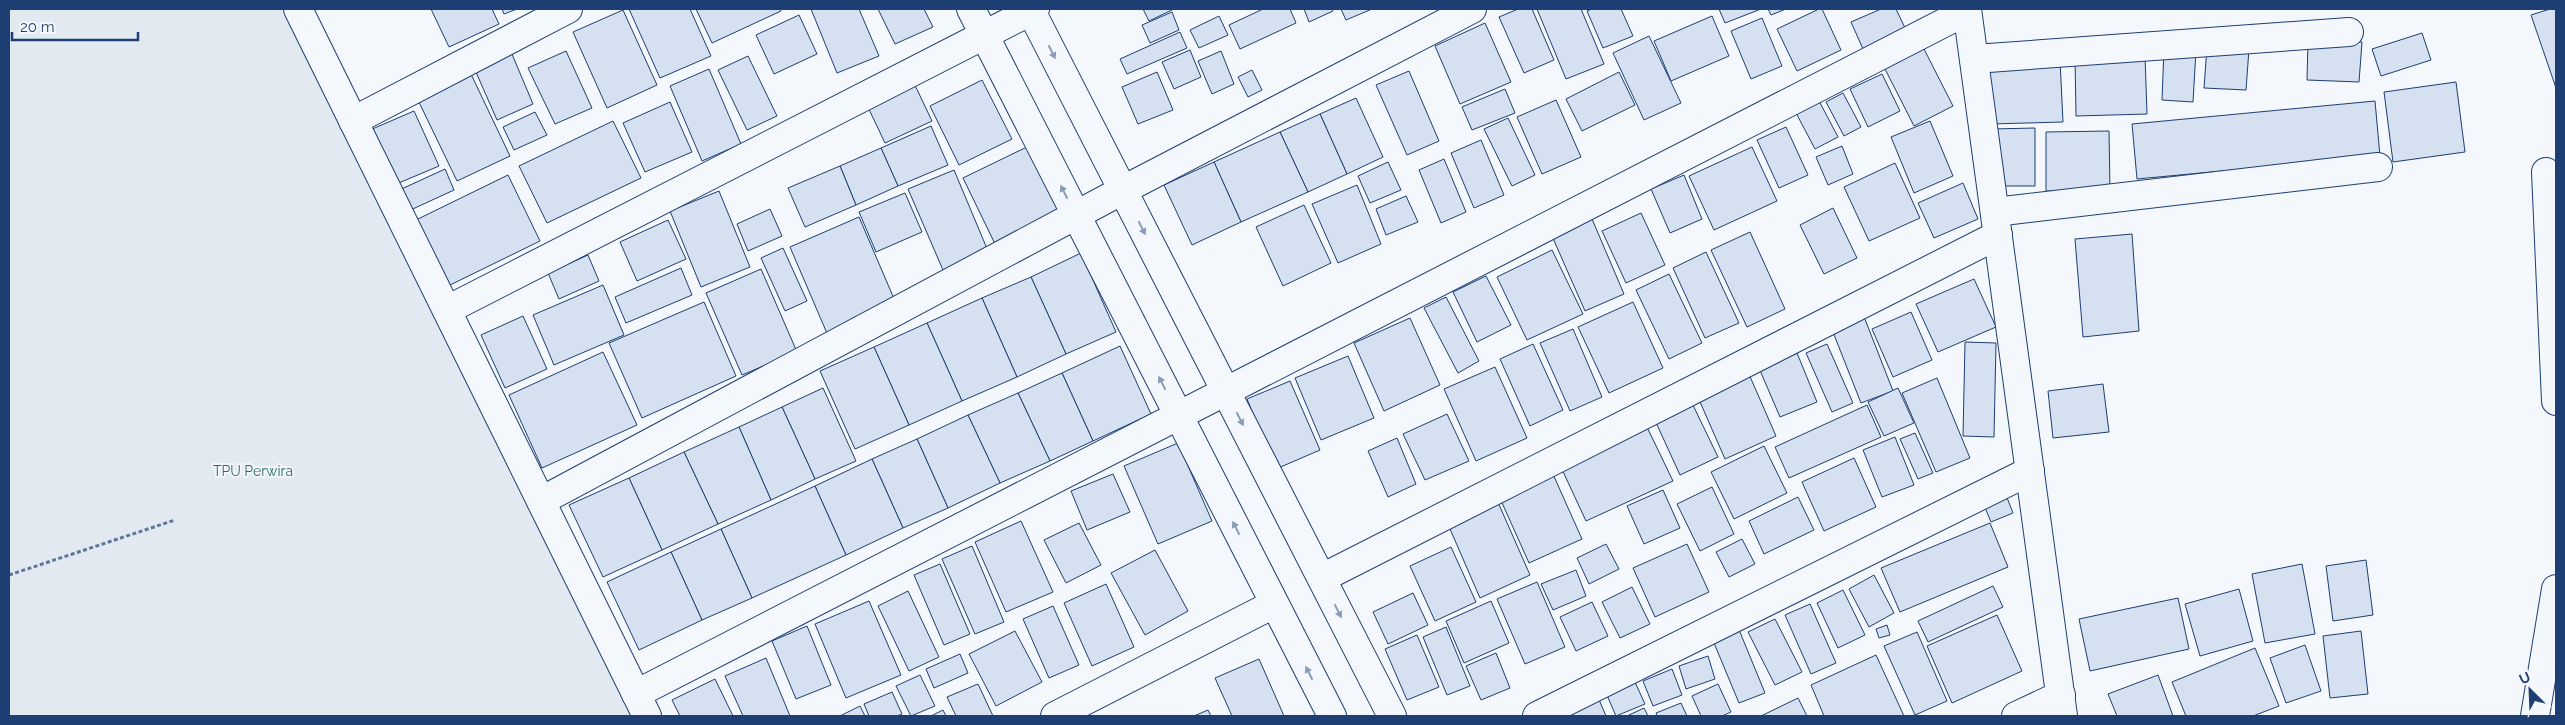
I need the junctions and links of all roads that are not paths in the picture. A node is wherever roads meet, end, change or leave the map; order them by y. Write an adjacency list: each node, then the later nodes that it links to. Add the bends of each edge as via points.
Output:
1 (298, 9): 10 (street)
2 (568, 9): 10 (street)
3 (971, 9): 8 (street)
4 (1472, 9): 13 (street)
5 (1032, 10): 8 (street); 13 (street, one-way to 13)
6 (1967, 10): 9 (street); 17 (street)
7 (2349, 32): 9 (street)
8 (984, 35): 14 (street, one-way to 8); 16 (street)
9 (1974, 59): 15 (street)
10 (353, 121): 16 (street)
11 (2378, 167): 15 (street)
12 (2546, 172): 18 (street)
13 (1123, 190): 14 (street); 17 (street, one-way to 17)
14 (1076, 216): 19 (street, one-way to 14); 21 (street)
15 (1996, 224): 20 (street); 22 (street)
16 (447, 310): 21 (street)
17 (1226, 391): 19 (street); 22 (street, one-way to 22)
18 (2556, 401)
19 (1178, 416): 24 (street, one-way to 19); 25 (street)
20 (2030, 471): 26 (street); 30 (street)
21 (541, 501): 25 (street)
22 (1322, 578): 29 (street, one-way to 29)
23 (2556, 589): 32 (street)
24 (1274, 604): 27 (street); 28 (street, one-way to 24)
25 (641, 705)
26 (2062, 705): 31 (street)
27 (1055, 716)
28 (1332, 716)
29 (1392, 716)
30 (1537, 716)
31 (2016, 716)
32 (2535, 716)

